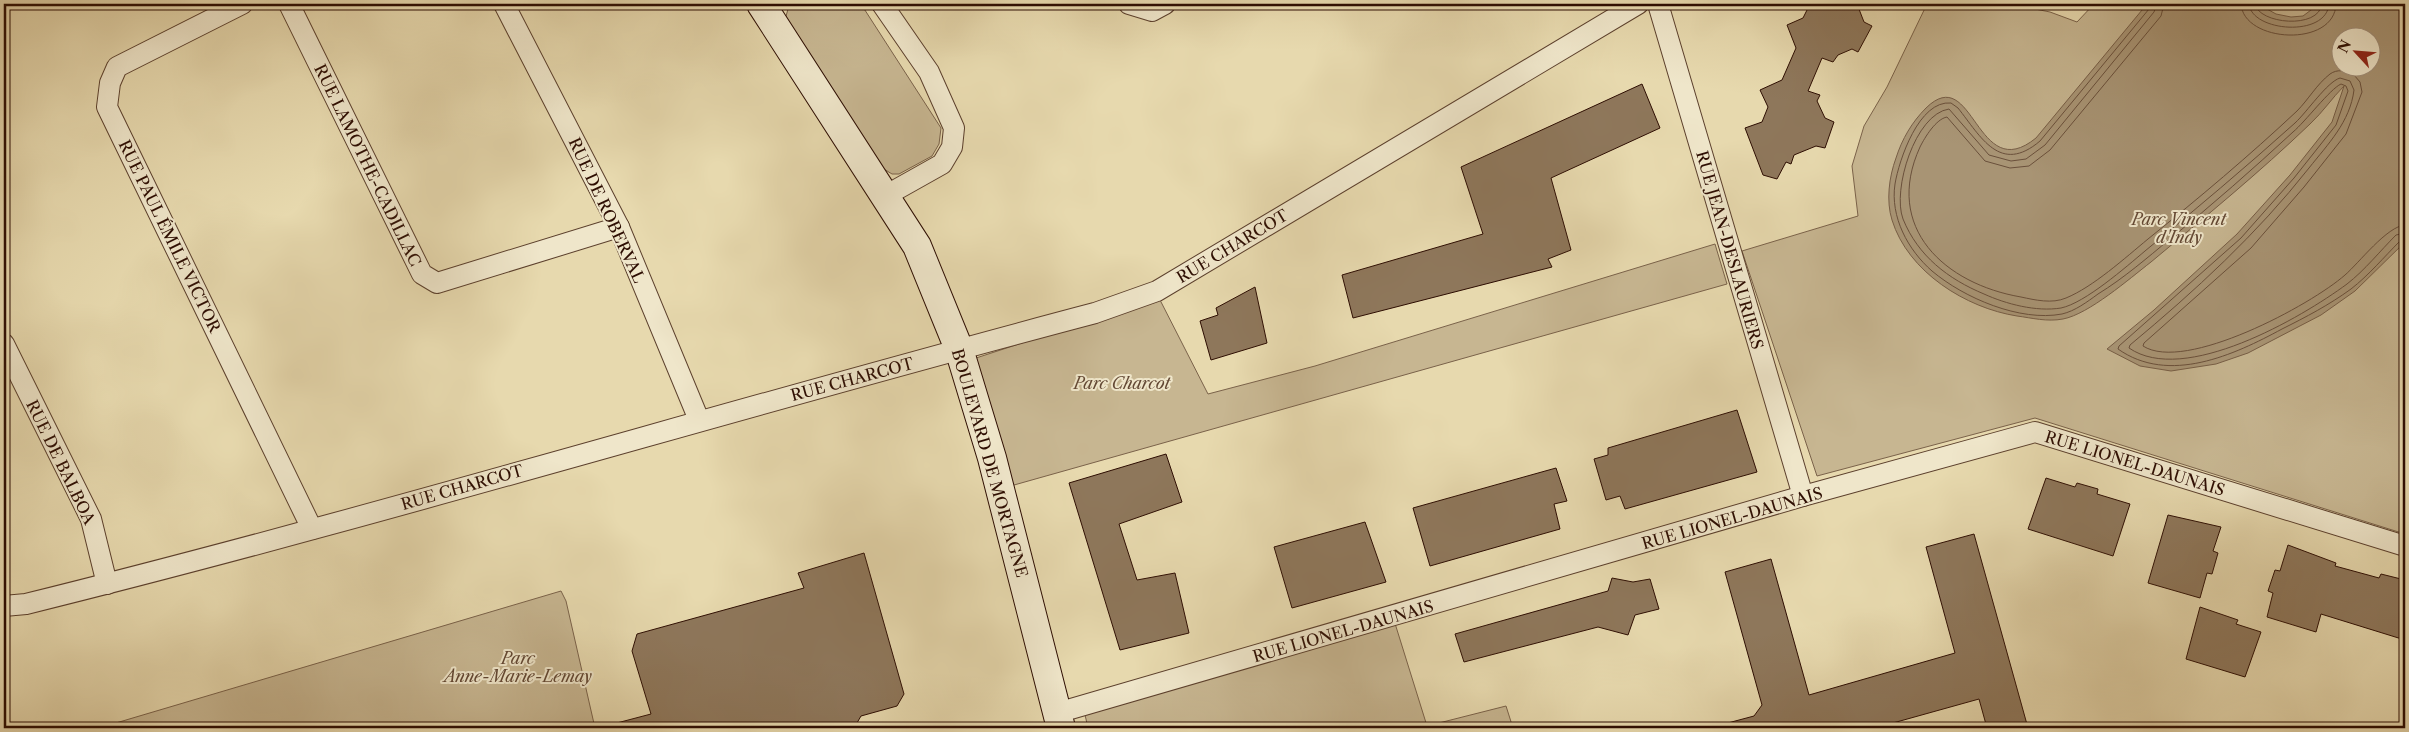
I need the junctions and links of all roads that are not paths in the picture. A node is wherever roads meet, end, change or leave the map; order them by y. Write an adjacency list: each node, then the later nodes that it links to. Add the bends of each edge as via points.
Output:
1 (242, 4): 16 (street, RUE PAUL ÉMILE VICTOR, via 117,67 110,83 107,107)
2 (288, 4): 11 (street, RUE LAMOTHE-CADILLAC, via 422,274 437,283)
3 (504, 4): 11 (street, RUE DE ROBERVAL)
4 (882, 4): 10 (street, via 929,72 954,128 952,147 942,164)
5 (1129, 4): 6 (street, via 1152,11)
6 (1164, 4)
7 (1638, 4): 13 (street, RUE CHARCOT, via 1157,291 1095,314)
8 (1658, 4): 15 (street, RUE JEAN-DESLAURIERS)
9 (765, 5): 10 (street, BOULEVARD DE MORTAGNE)
10 (885, 196): 13 (street, BOULEVARD DE MORTAGNE, via 917,246)
11 (619, 227): 14 (street, RUE DE ROBERVAL)
12 (4, 344): 18 (street, RUE DE BALBOA, via 91,519)
13 (959, 349): 14 (street, RUE CHARCOT); 20 (street, BOULEVARD DE MORTAGNE, via 992,458)
14 (699, 420): 16 (street, RUE CHARCOT)
15 (1803, 496): 17 (street, RUE LIONEL-DAUNAIS, via 2035,432); 20 (street, RUE LIONEL-DAUNAIS, via 1393,617)
16 (312, 529): 18 (street, RUE CHARCOT)
17 (2405, 546)
18 (107, 584): 19 (street, RUE CHARCOT, via 26,604)
19 (4, 606)
20 (1059, 723)

